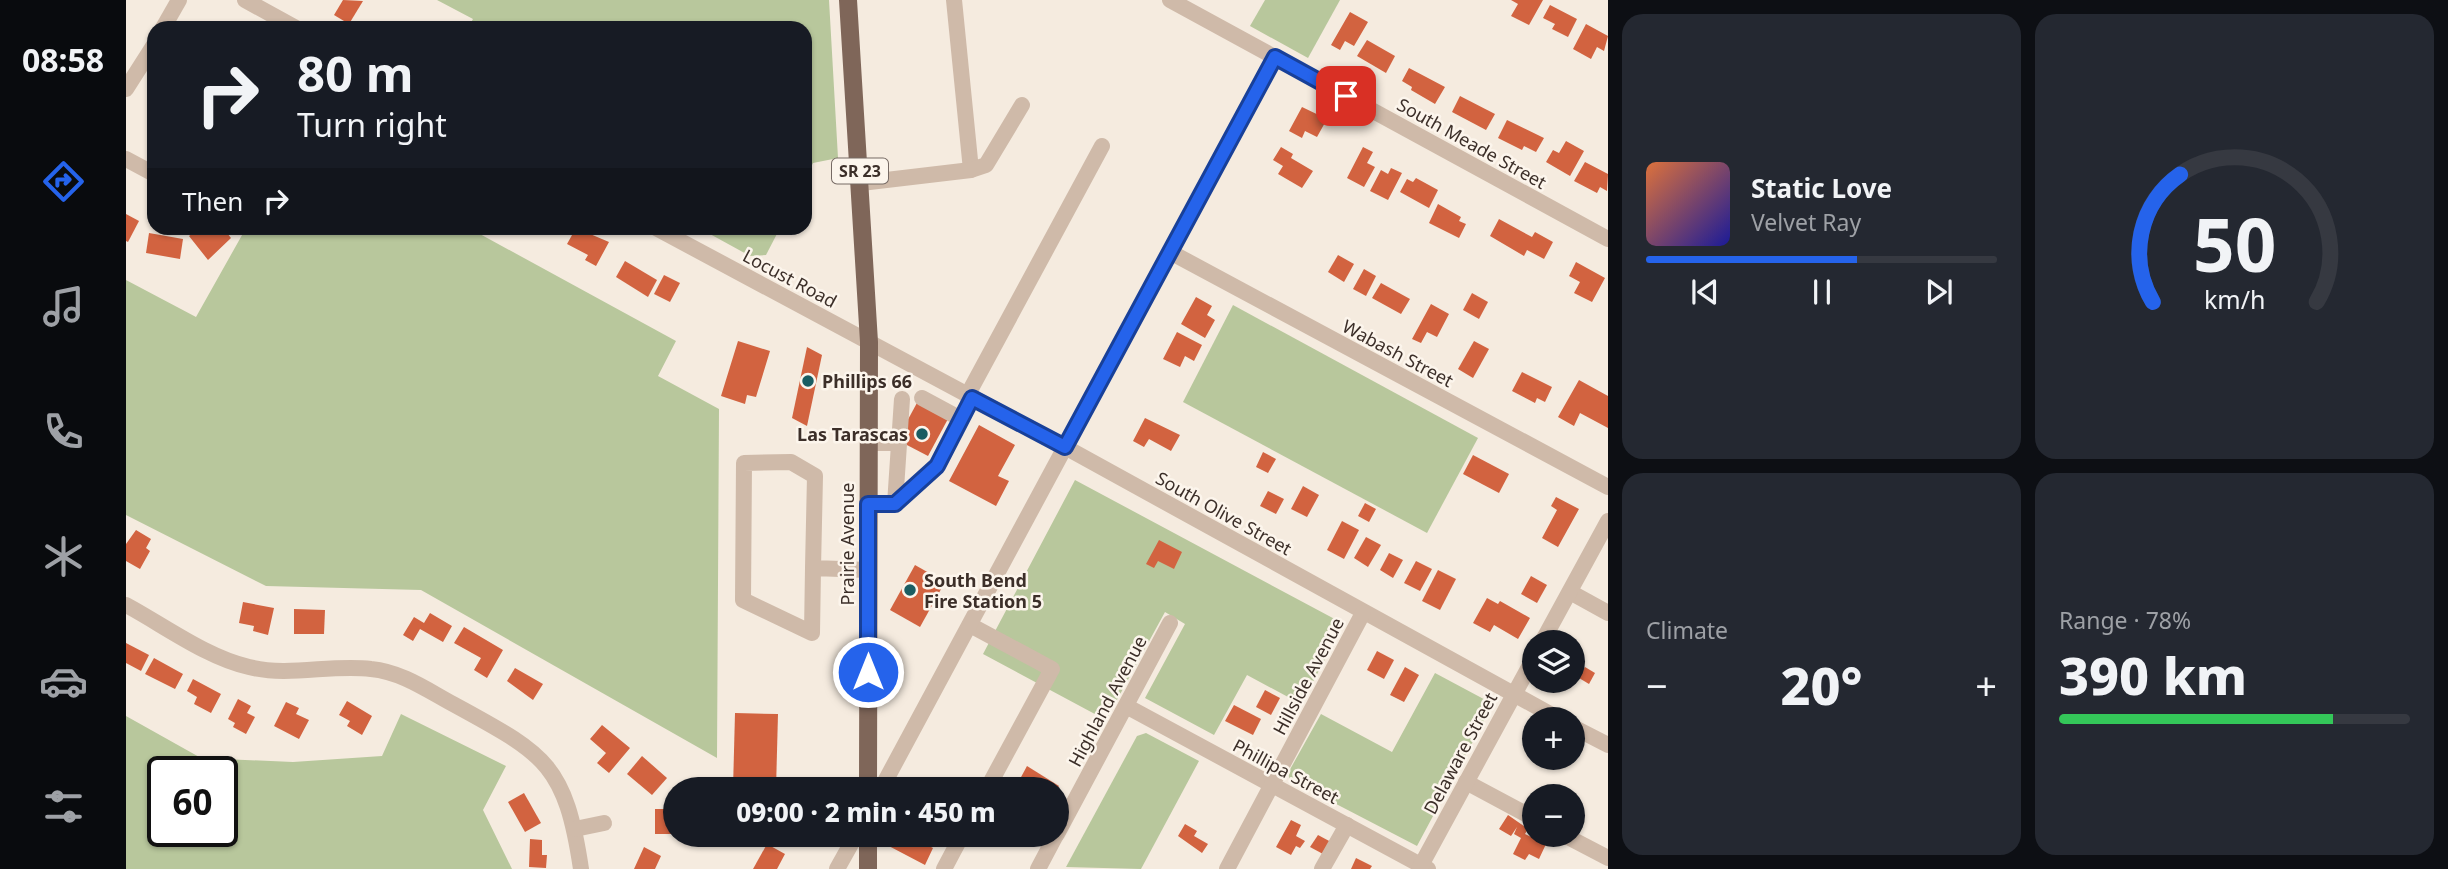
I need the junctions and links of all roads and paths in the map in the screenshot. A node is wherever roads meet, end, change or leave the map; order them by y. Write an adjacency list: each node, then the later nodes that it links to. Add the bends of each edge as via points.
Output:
1 (179, 0): 6 (street)
2 (245, 0): 7 (street)
3 (848, 0): 16 (main road, SR 23)
4 (954, 0): 15 (street)
5 (1178, 2): 9 (street, South Meade Street)
6 (167, 21)
7 (283, 21)
8 (147, 56): 10 (street)
9 (1275, 57): 18 (street, South Meade Street); 19 (street)
10 (126, 89)
11 (1022, 105): 15 (street, via 986,165)
12 (1102, 146): 21 (street)
13 (126, 159): 14 (street)
14 (147, 170)
15 (971, 170): 16 (street)
16 (861, 183): 20 (main road, SR 23)
17 (669, 235): 20 (street, Locust Road)
18 (1608, 239)
19 (1170, 252): 27 (street); 28 (street, Wabash Street)
20 (869, 342): 21 (street, South Olive Street); 25 (main road, Prairie Avenue / SR 23)
21 (969, 397): 24 (street); 27 (street, South Olive Street)
22 (902, 398): 26 (street)
23 (922, 398): 24 (street)
24 (961, 419): 30 (street, via 937,466)
25 (868, 443): 26 (street); 29 (main road, Prairie Avenue / SR 23)
26 (900, 443): 30 (street)
27 (1065, 447): 36 (street, South Olive Street); 39 (street)
28 (1608, 487)
29 (868, 504): 30 (street); 33 (main road, Prairie Avenue / SR 23)
30 (895, 504)
31 (1608, 521): 34 (street)
32 (813, 568): 32 (street, via 811,633 743,600 744,463 791,462 815,476); 33 (street)
33 (868, 570): 47 (main road, Prairie Avenue / SR 23)
34 (1570, 592): 37 (street); 40 (street)
35 (126, 605): 56 (street, via 250,668 370,668 398,674 514,737 534,753 563,791)
36 (1363, 613): 42 (street, South Olive Street); 51 (street, Hillside Avenue)
37 (1608, 613)
38 (1170, 622): 43 (street, Highland Avenue)
39 (970, 625): 48 (street); 49 (street, via 1052,669)
40 (1549, 630)
41 (1522, 680): 42 (street, Delaware Street)
42 (1514, 695): 44 (street, South Olive Street); 50 (street, Delaware Street)
43 (1126, 706): 51 (street, Phillipa Street); 52 (street, Highland Avenue)
44 (1536, 707)
45 (1585, 734): 46 (street)
46 (1608, 746)
47 (869, 777)
48 (888, 777)
49 (994, 777)
50 (1466, 782): 53 (street); 63 (street, Delaware Street)
51 (1271, 784): 55 (street, Phillipa Street); 69 (street, Hillside Avenue)
52 (1069, 812)
53 (1522, 812)
54 (604, 823): 56 (street)
55 (1346, 825): 63 (street, Phillipa Street); 70 (street)
56 (575, 830): 64 (street)
57 (1585, 846): 62 (street)
58 (849, 847): 65 (street)
59 (868, 847): 66 (main road)
60 (956, 847): 67 (street)
61 (1050, 847): 68 (street, Highland Avenue)
62 (1608, 858)
63 (1423, 868)
64 (581, 869)
65 (837, 869)
66 (868, 869)
67 (944, 869)
68 (1038, 869)
69 (1227, 869)
70 (1322, 869)

